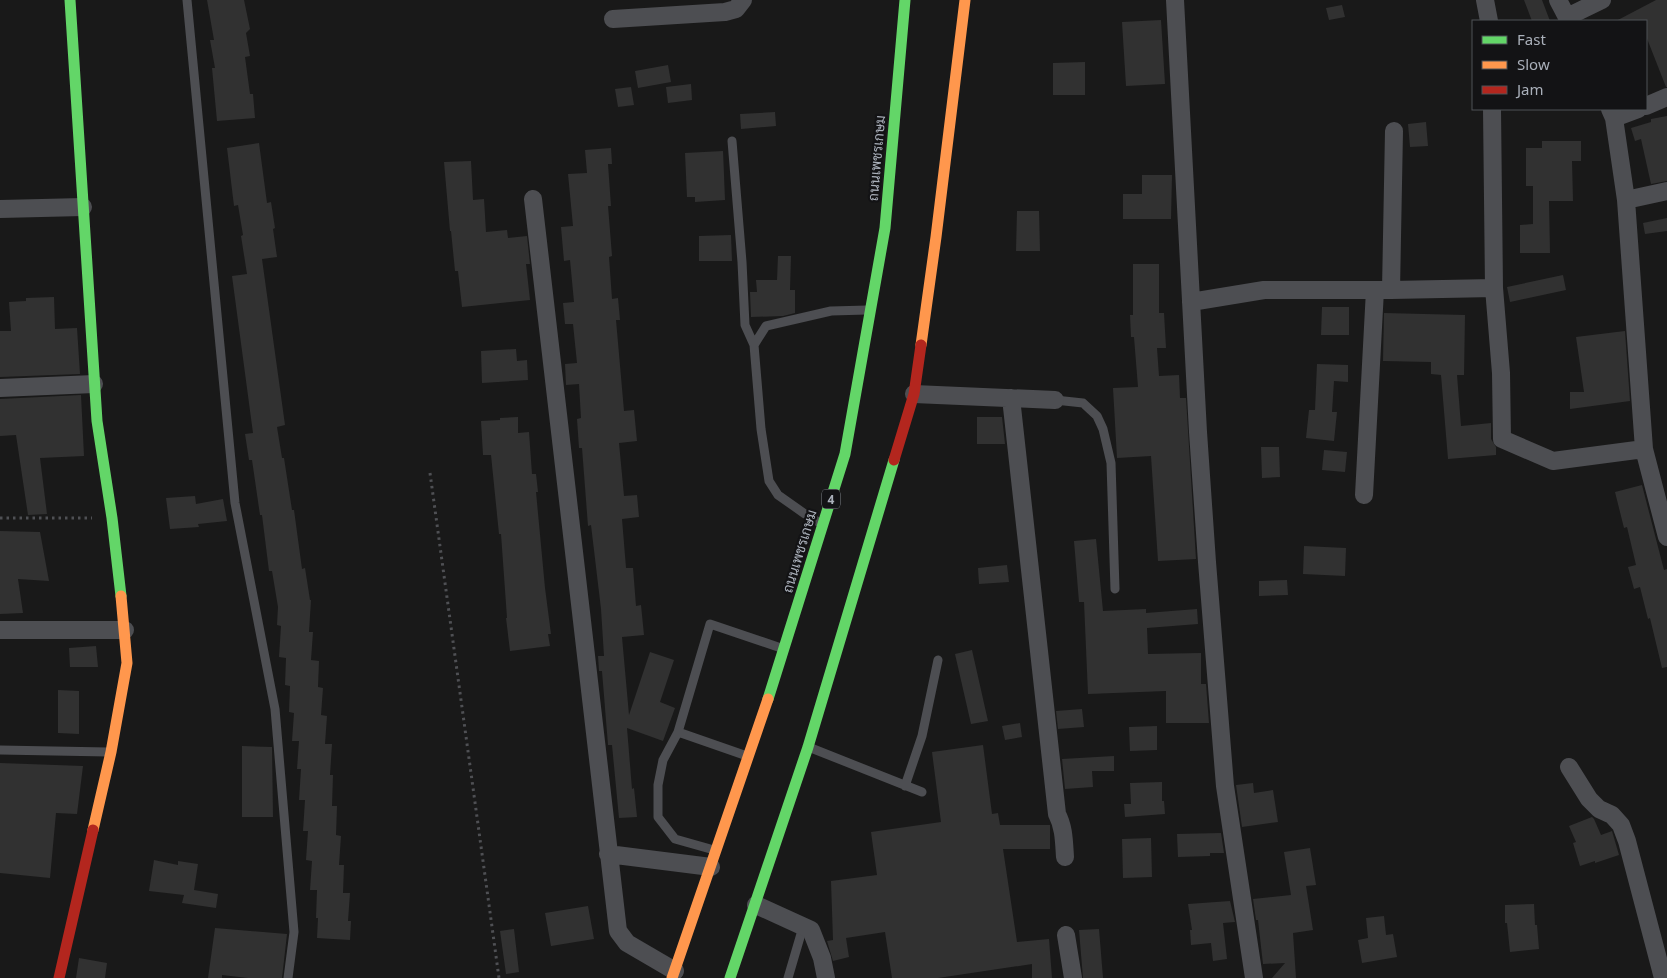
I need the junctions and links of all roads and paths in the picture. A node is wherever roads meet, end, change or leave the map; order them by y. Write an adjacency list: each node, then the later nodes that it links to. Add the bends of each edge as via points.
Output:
1 (70, 0): 23 (main road)
2 (187, 0): 63 (lane, via 235,503 275,709 294,932)
3 (743, 0): 10 (street, via 736,9 725,12)
4 (905, 0): 28 (main road, ถนนเพชรเกษม / 4, via 885,228)
5 (965, 0): 32 (main road)
6 (1175, 0): 27 (street)
7 (1485, 0): 12 (street)
8 (1558, 0): 11 (street)
9 (1602, 0): 11 (street)
10 (613, 19)
11 (1568, 19)
12 (1489, 20)
13 (1667, 97): 14 (street)
14 (1647, 106)
15 (1492, 110): 25 (street)
16 (1633, 110): 17 (street)
17 (1612, 114): 22 (street)
18 (1394, 131): 26 (street)
19 (732, 141): 29 (lane, via 745,325)
20 (1667, 191): 22 (street)
21 (533, 199): 55 (street)
22 (1626, 200): 35 (street)
23 (83, 207): 24 (street); 30 (main road)
24 (0, 209)
25 (1494, 288): 26 (street); 35 (street, via 1502,439 1553,461)
26 (1383, 290): 27 (street, via 1264,290); 37 (street)
27 (1191, 302): 69 (street, via 1205,534 1226,786)
28 (870, 310): 29 (lane, via 831,310 766,326); 40 (main road, ถนนเพชรเกษม / 4, via 845,454)
29 (754, 345): 40 (lane, via 769,481 778,495)
30 (94, 384): 31 (street); 39 (main road)
31 (0, 388)
32 (914, 394): 33 (street); 48 (main road)
33 (1011, 398): 34 (street); 56 (street, via 1057,814 1064,836)
34 (1055, 400): 42 (lane, via 1083,403 1097,416 1103,429 1111,463)
35 (1644, 449): 41 (street)
36 (430, 473): 64 (path)
37 (1364, 494)
38 (0, 518): 39 (path)
39 (112, 518): 44 (main road)
40 (823, 524): 45 (main road, ถนนเพชรเกษม / 4)
41 (1667, 536)
42 (1115, 589)
43 (0, 630): 44 (street)
44 (125, 630): 50 (main road, via 127,663)
45 (784, 649): 47 (lane, via 710,624); 51 (main road, ถนนเพชรเกษม / 4)
46 (938, 660): 53 (lane, via 922,736)
47 (678, 732): 51 (lane); 57 (lane, via 663,760 658,785 658,817 675,839)
48 (808, 748): 53 (lane); 58 (main road)
49 (0, 750): 50 (lane)
50 (111, 752): 62 (main road)
51 (749, 756): 57 (main road, ถนนเพชรเกษม / 4)
52 (1569, 767): 70 (street, via 1589,800 1612,815 1620,825)
53 (906, 786): 54 (lane)
54 (922, 792)
55 (608, 854): 57 (street); 61 (street, via 618,931 627,943)
56 (1065, 857)
57 (714, 859): 61 (main road, ถนนเพชรเกษม / 4)
58 (756, 905): 59 (street); 65 (main road)
59 (803, 927): 66 (lane); 67 (street, via 811,930)
60 (1066, 935): 68 (street)
61 (673, 975)
62 (59, 978)
63 (288, 978)
64 (499, 978)
65 (730, 978)
66 (788, 978)
67 (826, 978)
68 (1073, 978)
69 (1254, 978)
70 (1663, 978)

